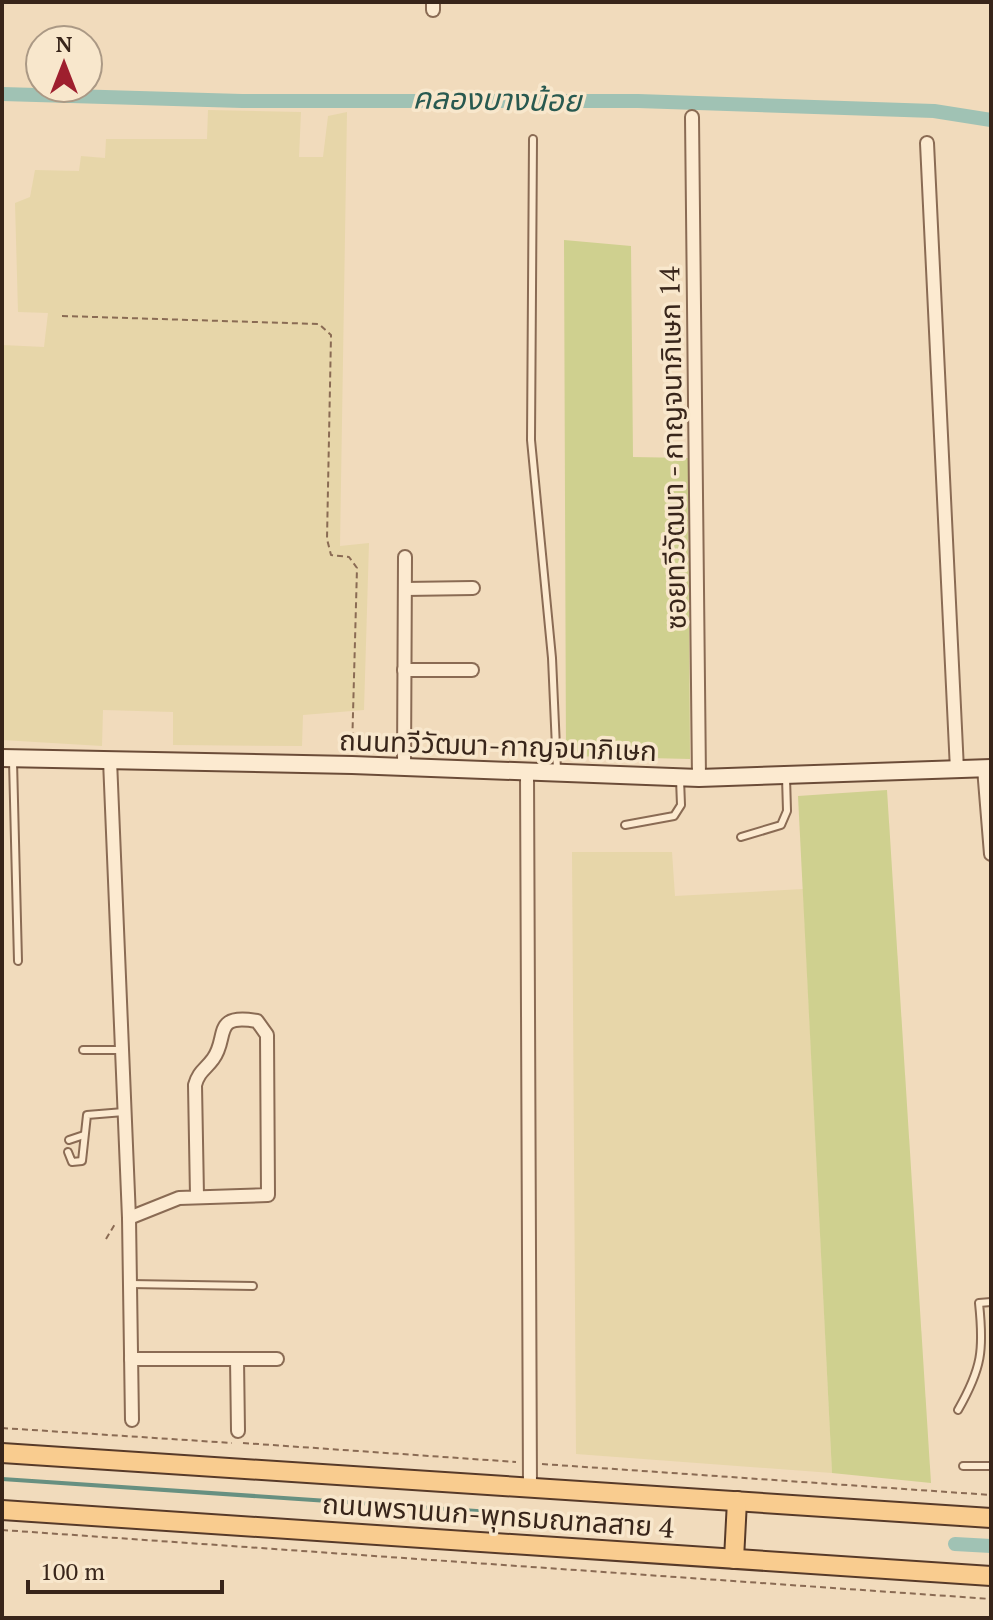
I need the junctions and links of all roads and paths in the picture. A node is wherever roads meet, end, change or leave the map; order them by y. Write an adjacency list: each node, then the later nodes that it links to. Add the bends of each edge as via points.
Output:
1 (692, 117): 20 (street, ซอยทวีวัฒนา - กาญจนาภิเษก 14)
2 (533, 139): 17 (lane, via 531,440)
3 (927, 143): 15 (street)
4 (62, 316): 12 (path, via 319,324 331,335 327,539 331,555 349,557 357,568)
5 (405, 557): 7 (street)
6 (473, 588): 7 (street)
7 (405, 589): 8 (street)
8 (404, 670): 9 (street); 13 (street)
9 (472, 670)
10 (7, 758): 11 (street, ถนนทวีวัฒนา-กาญจนาภิเษก); 24 (lane)
11 (110, 760): 12 (street, ถนนทวีวัฒนา-กาญจนาภิเษก); 26 (street)
12 (352, 765): 13 (street, ถนนทวีวัฒนา-กาญจนาภิเษก)
13 (404, 767): 16 (street, ถนนทวีวัฒนา-กาญจนาภิเษก)
14 (988, 768): 15 (street, ถนนทวีวัฒนา-กาญจนาภิเษก); 23 (street)
15 (957, 770): 19 (street, ถนนทวีวัฒนา-กาญจนาภิเษก)
16 (527, 773): 17 (street, ถนนทวีวัฒนา-กาญจนาภิเษก); 45 (street)
17 (557, 773): 18 (street, ถนนทวีวัฒนา-กาญจนาภิเษก)
18 (680, 777): 20 (street, ถนนทวีวัฒนา-กาญจนาภิเษก); 21 (lane, via 681,805 674,816)
19 (786, 777): 20 (street, ถนนทวีวัฒนา-กาญจนาภิเษก); 22 (lane, via 787,811 781,825)
20 (699, 778)
21 (625, 825)
22 (741, 837)
23 (991, 854)
24 (18, 961)
25 (83, 1050): 26 (lane)
26 (122, 1050): 27 (street)
27 (124, 1112): 28 (lane, via 87,1115); 32 (street)
28 (84, 1135): 29 (lane); 30 (lane, via 82,1161 72,1162)
29 (69, 1140)
30 (68, 1152)
31 (197, 1196): 31 (street, via 268,1195 267,1035 257,1021 241,1018 228,1024 220,1032 215,1057 199,1071); 32 (street, via 163,1202)
32 (129, 1218): 33 (path, via 111,1226); 34 (street)
33 (106, 1239)
34 (130, 1284): 35 (lane); 37 (street)
35 (253, 1286)
36 (991, 1302): 40 (lane, via 979,1303 984,1345 977,1377)
37 (131, 1359): 38 (street); 41 (street)
38 (237, 1359): 39 (street); 43 (street)
39 (277, 1359)
40 (958, 1410)
41 (132, 1420)
42 (2, 1428): 45 (path)
43 (238, 1431)
44 (2, 1453): 48 (main road, ถนนพรานนก-พุทธมณฑลสาย 4)
45 (530, 1463): 48 (street); 49 (path)
46 (963, 1466): 47 (lane)
47 (991, 1466)
48 (530, 1487): 50 (main road, ถนนพรานนก-พุทธมณฑลสาย 4)
49 (991, 1495)
50 (737, 1501): 52 (main road, ถนนพรานนก-พุทธมณฑลสาย 4); 54 (main road)
51 (2, 1510): 54 (main road, ถนนพรานนก-พุทธมณฑลสาย 4)
52 (991, 1518)
53 (2, 1530): 56 (path)
54 (734, 1559): 55 (main road, ถนนพรานนก-พุทธมณฑลสาย 4)
55 (991, 1576)
56 (991, 1599)

